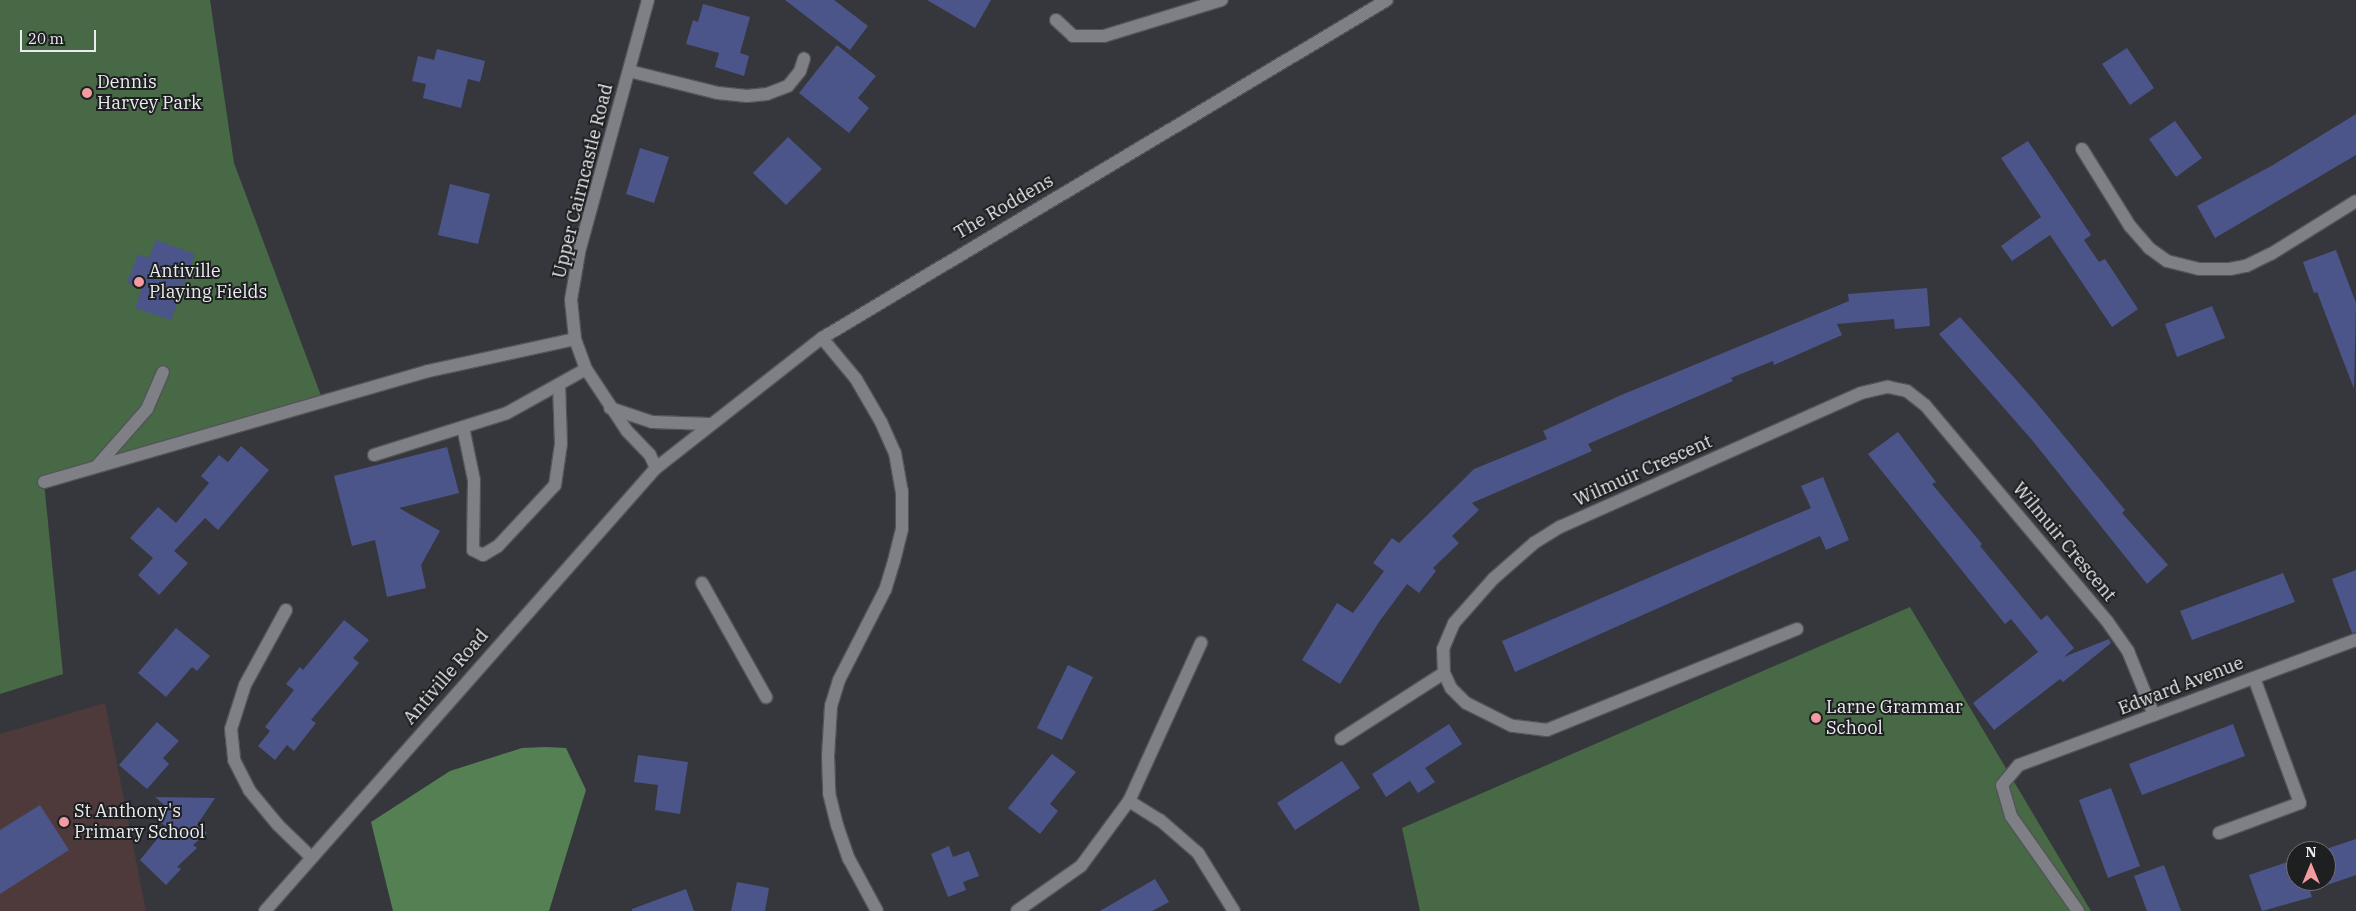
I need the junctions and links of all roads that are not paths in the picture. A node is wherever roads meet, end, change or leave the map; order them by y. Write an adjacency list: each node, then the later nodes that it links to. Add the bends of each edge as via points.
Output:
1 (648, 0): 6 (street, Upper Cairncastle Road)
2 (1222, 0): 4 (street, via 1104,36 1073,36)
3 (1378, 2): 9 (street, The Roddens)
4 (1056, 20)
5 (804, 59): 6 (street, via 800,71 788,86 767,94 747,96)
6 (629, 71): 10 (street, Upper Cairncastle Road, via 574,276 571,300)
7 (2082, 149): 8 (street, via 2130,226 2149,248 2168,261 2199,269 2246,266)
8 (2356, 200)
9 (822, 338): 15 (street, The Roddens); 35 (street, via 856,379 881,422 895,454 902,491 902,529 894,561 885,590 839,680 831,706 828,756 829,793 838,825 849,859)
10 (575, 339): 11 (street, Upper Cairncastle Road); 18 (street, via 428,371)
11 (586, 369): 13 (street); 14 (street, Upper Cairncastle Road)
12 (163, 372): 18 (street, via 147,409)
13 (559, 386): 16 (street, via 507,413); 16 (street, via 561,444 555,485 498,546 483,555 473,550 474,480)
14 (610, 408): 15 (street, via 652,422); 19 (street, Upper Cairncastle Road, via 650,455)
15 (710, 424): 19 (street, The Roddens)
16 (464, 427): 17 (street)
17 (374, 455)
18 (97, 466): 20 (street)
19 (656, 468): 33 (street, Antiville Road)
20 (44, 482)
21 (702, 583): 28 (street)
22 (286, 610): 33 (street, via 245,685 231,729 234,760 249,790)
23 (1797, 629): 26 (street, via 1547,730 1512,726 1466,703 1451,688)
24 (2356, 640): 27 (street, Edward Avenue)
25 (1201, 644): 31 (street, via 1148,766)
26 (1444, 673): 29 (street, Wilmuir Crescent, via 1443,649 1454,624 1492,579 1534,543 1560,527 1861,393 1888,387 1906,391 1925,405 2107,621 2128,651); 30 (street)
27 (2254, 678): 29 (street, Edward Avenue); 32 (street, via 2300,803)
28 (766, 697)
29 (2154, 715): 38 (street, Edward Avenue, via 2019,765 2002,786 2011,816)
30 (1341, 739)
31 (1129, 801): 36 (street, via 1080,866); 37 (street, via 1160,820 1198,854)
32 (2220, 834)
33 (311, 857): 34 (street, Antiville Road)
34 (265, 911)
35 (877, 911)
36 (1016, 911)
37 (1234, 911)
38 (2078, 911)

